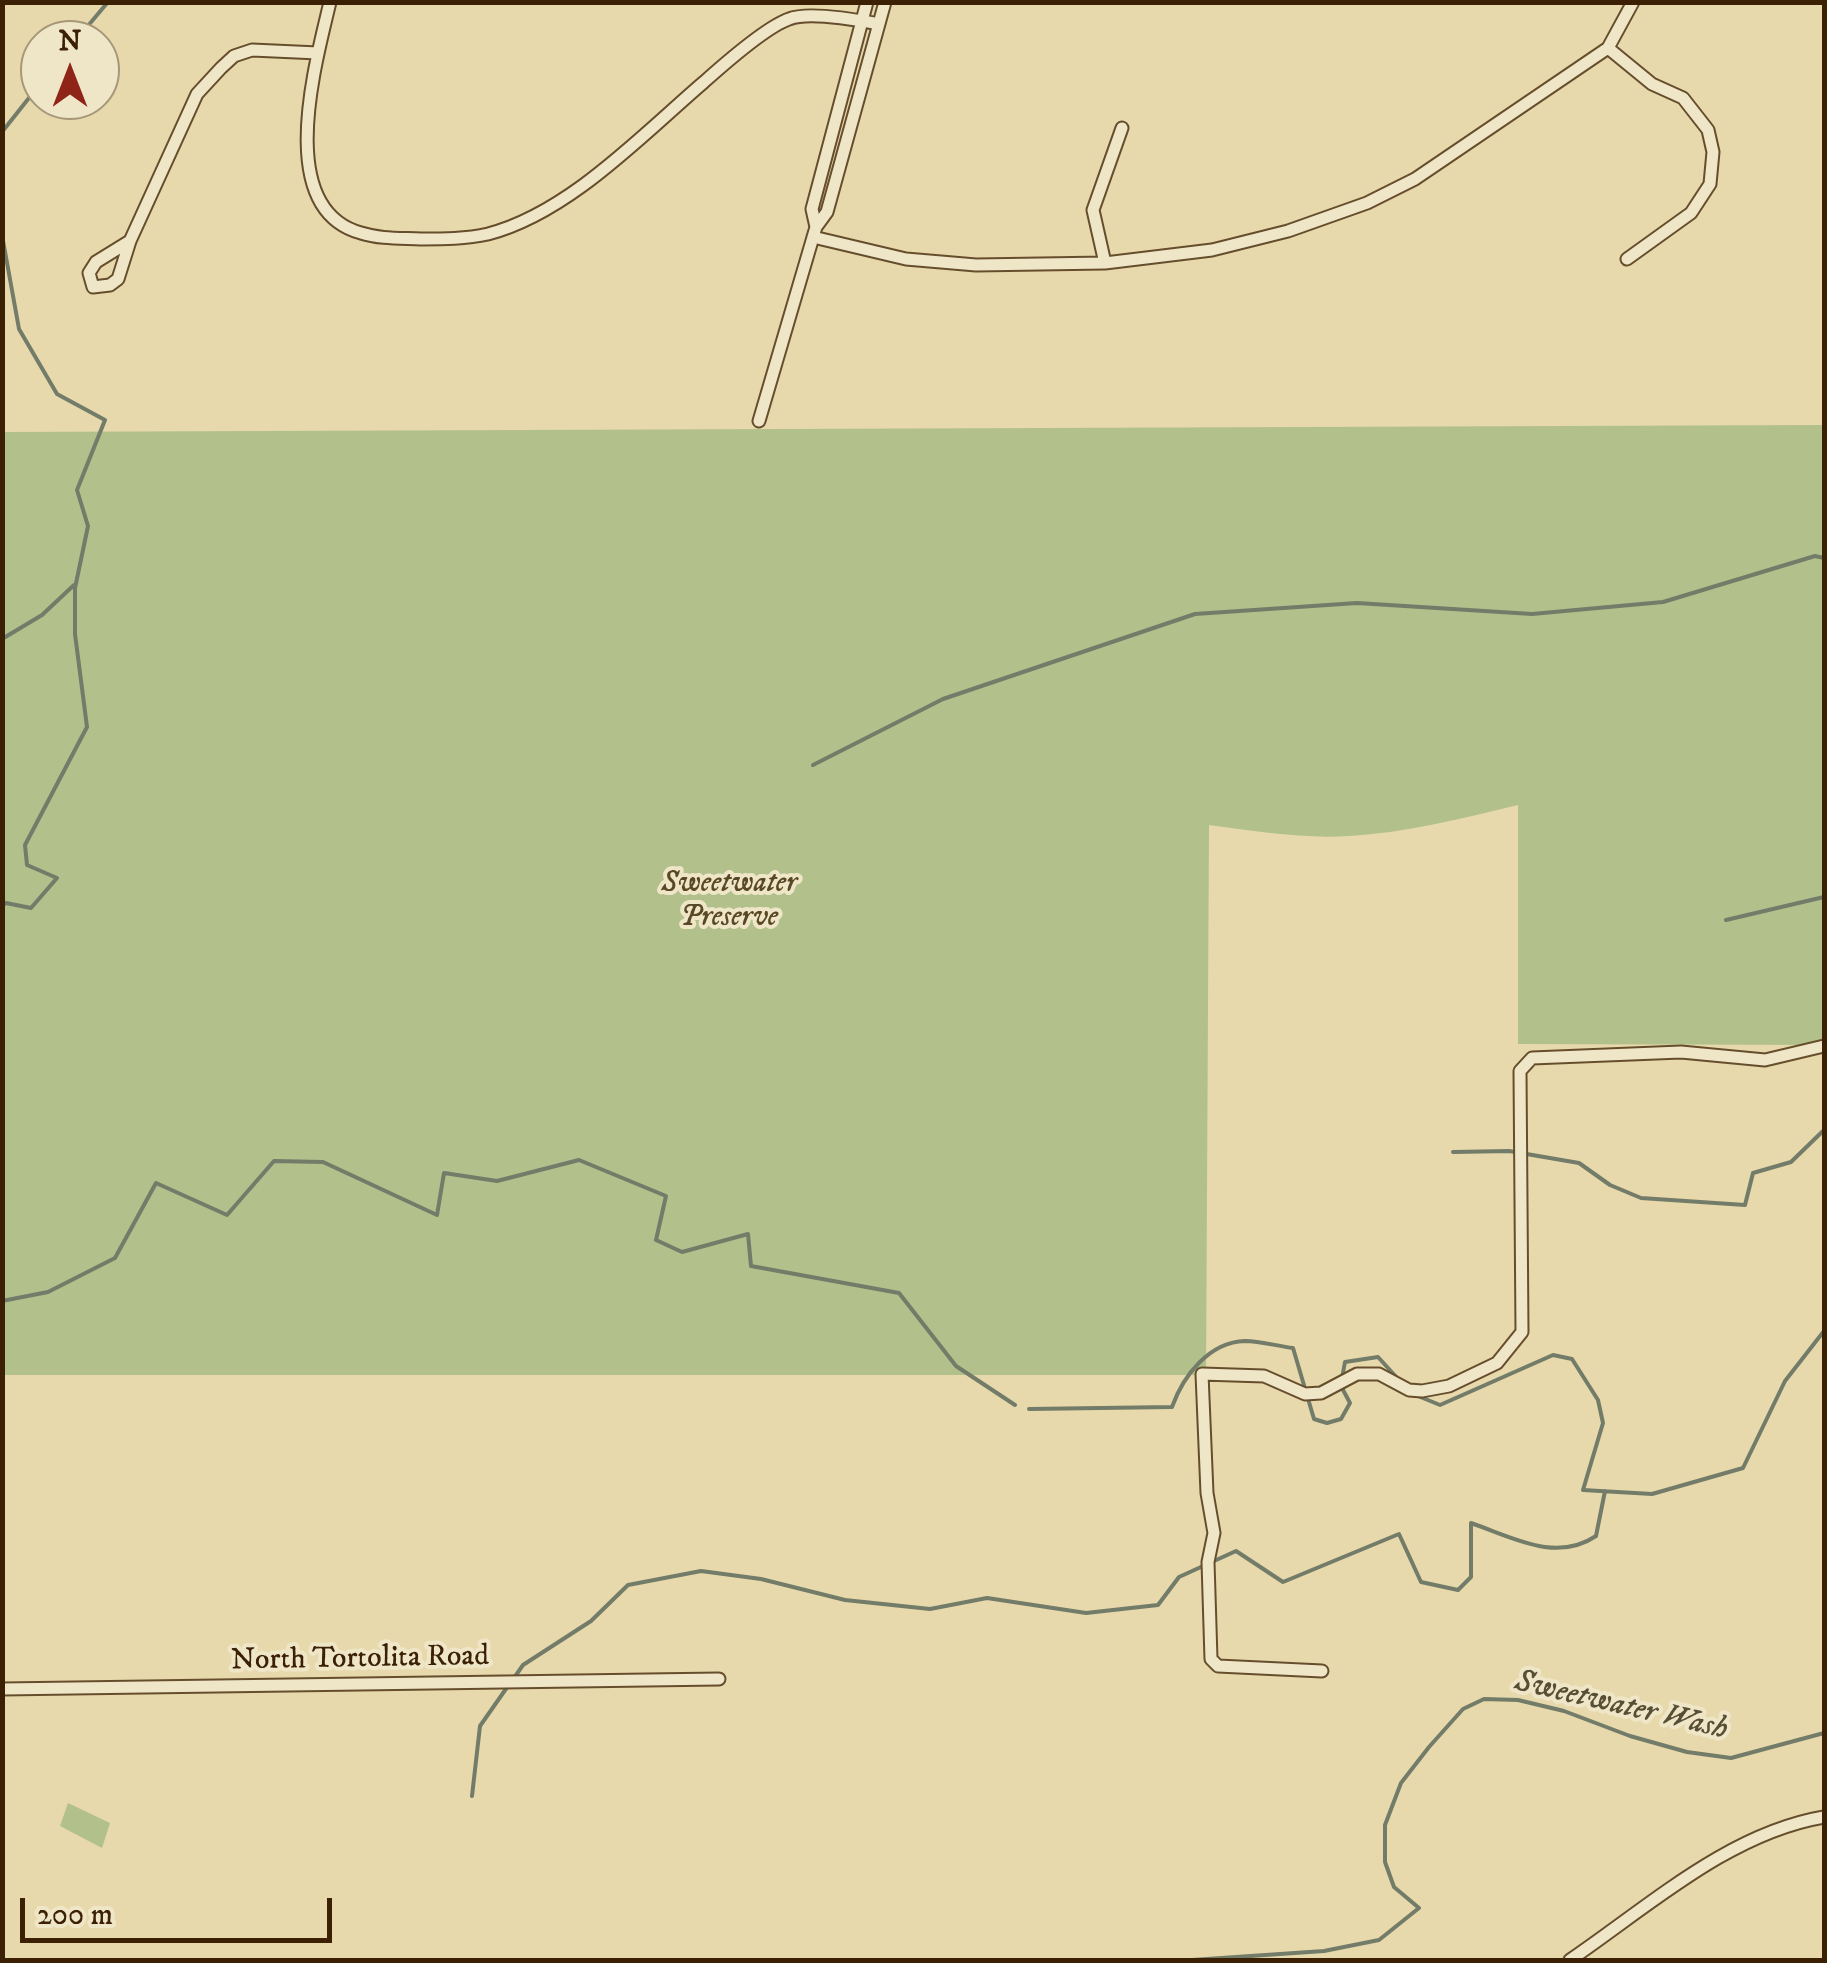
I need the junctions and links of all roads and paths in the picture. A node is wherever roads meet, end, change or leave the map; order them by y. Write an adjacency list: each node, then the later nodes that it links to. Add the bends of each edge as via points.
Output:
1 (330, 2): 8 (street)
2 (867, 2): 5 (street)
3 (885, 2): 6 (street)
4 (1633, 2): 7 (street)
5 (862, 21): 6 (street); 8 (street, via 784,21 558,202 522,222 457,239 376,238 342,228 321,207 307,150); 10 (street, via 812,210)
6 (879, 24): 10 (street, via 827,212)
7 (1608, 48): 12 (street, via 1652,84 1682,98 1708,130 1713,152 1710,184 1692,213); 13 (street, via 1415,179 1368,203 1212,250)
8 (318, 54): 11 (street, via 252,50 221,68 197,94)
9 (1122, 128): 13 (street, via 1093,210)
10 (815, 232): 13 (street, via 906,259); 14 (street)
11 (130, 241)
12 (1627, 260)
13 (1105, 263)
14 (759, 421)
15 (1824, 1046): 16 (street, via 1765,1060 1681,1052 1532,1058 1520,1071 1522,1332 1498,1363 1422,1391 1379,1374 1357,1374 1305,1394 1264,1376 1202,1374 1214,1533 1208,1562 1211,1659 1218,1666)
16 (1322, 1671)
17 (719, 1680): 18 (street, North Tortolita Road)
18 (2, 1688)
19 (1824, 1817): 20 (street, via 1739,1844)
20 (1570, 1960)

